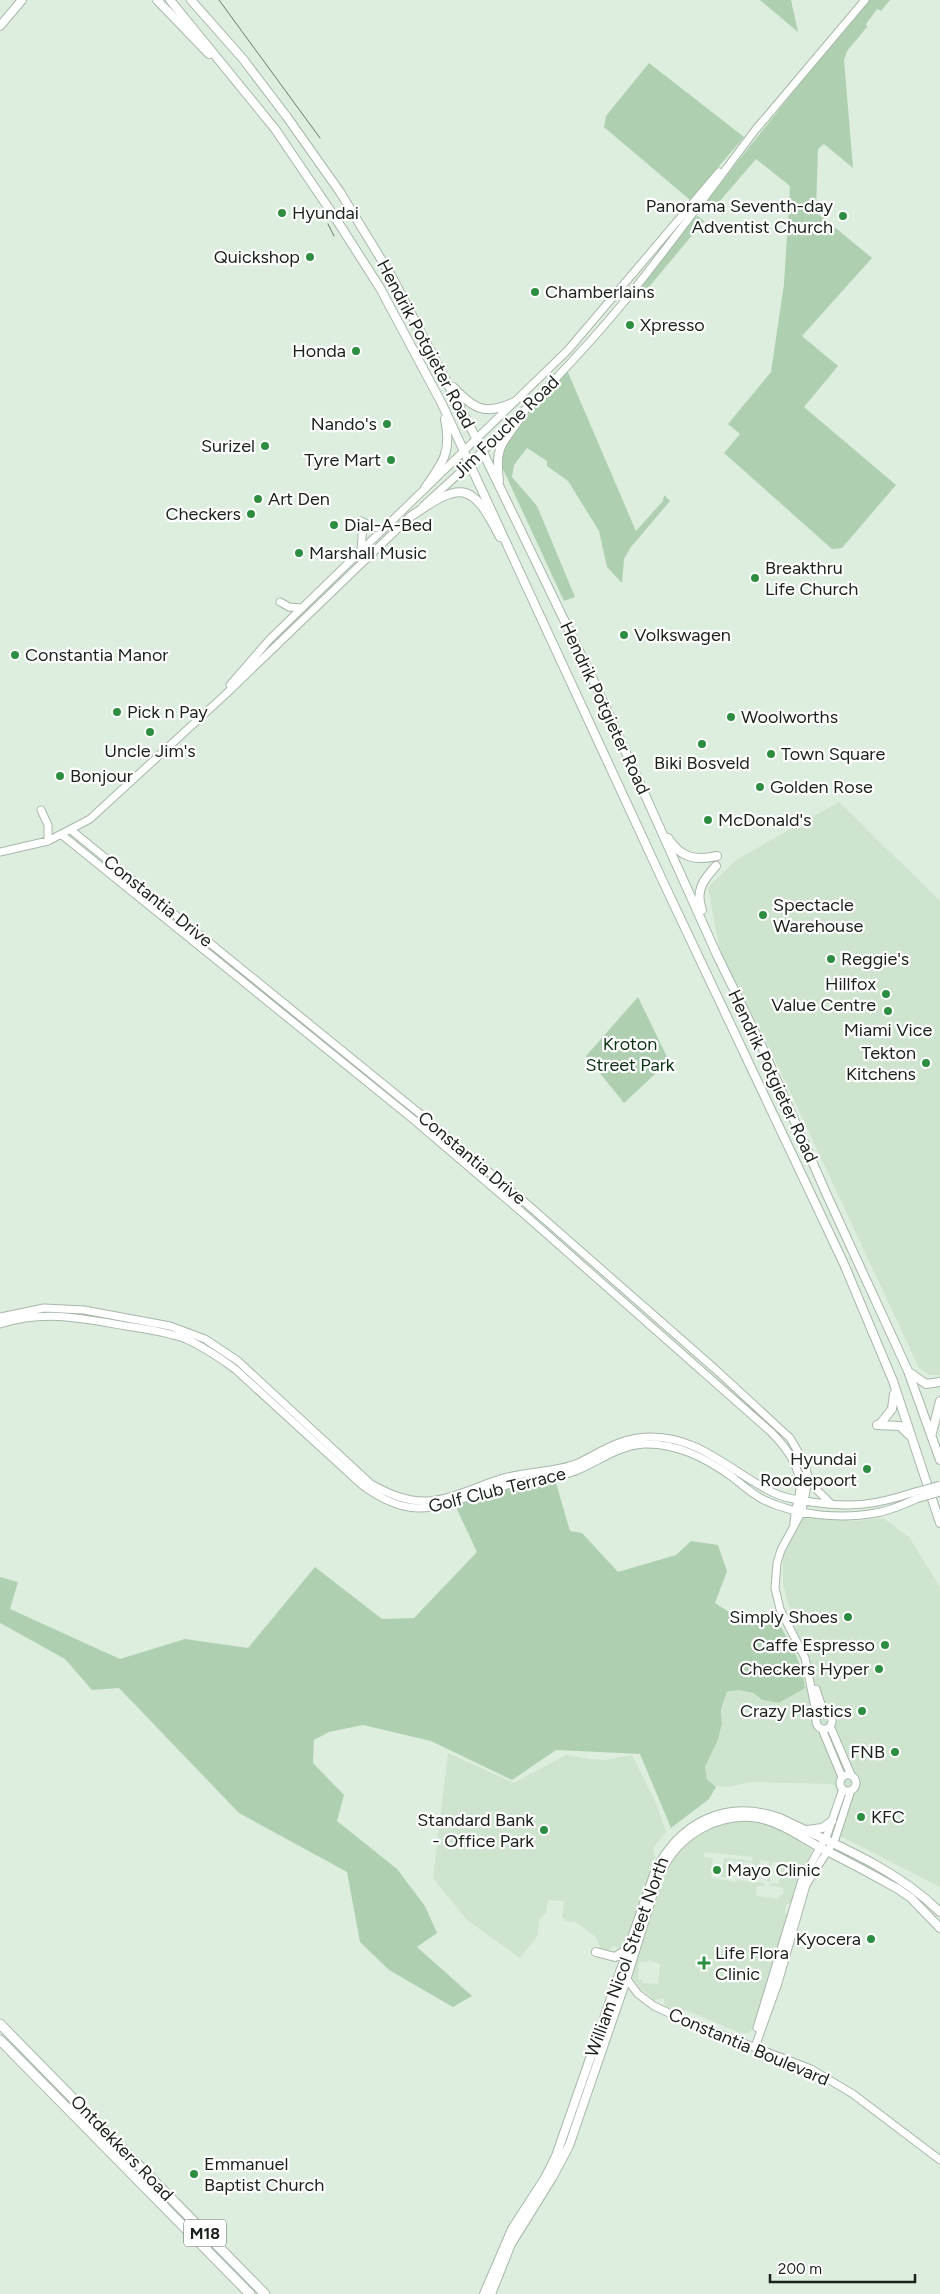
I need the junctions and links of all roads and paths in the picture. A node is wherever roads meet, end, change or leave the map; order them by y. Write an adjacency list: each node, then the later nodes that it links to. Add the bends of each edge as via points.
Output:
1 (22, 0): 8 (main road)
2 (157, 0): 9 (main road)
3 (170, 0): 9 (main road, Hendrik Potgieter Road)
4 (191, 0): 7 (main road, Hendrik Potgieter Road)
5 (197, 0): 7 (main road)
6 (865, 0): 10 (street, Jim Fouche Road)
7 (207, 18): 11 (main road, Hendrik Potgieter Road, via 254,74 340,192 392,277)
8 (0, 26)
9 (242, 87): 12 (main road, Hendrik Potgieter Road, via 274,128 367,267)
10 (759, 125): 13 (street, Jim Fouche Road, via 568,350); 14 (street, Jim Fouche Road, via 627,298)
11 (445, 378): 13 (main road, via 478,408 494,410); 15 (main road, Hendrik Potgieter Road)
12 (442, 404): 17 (main road, Hendrik Potgieter Road); 19 (main road, via 448,449)
13 (512, 404): 15 (street, Jim Fouche Road)
14 (524, 411): 16 (street, Jim Fouche Road); 20 (main road, via 498,450)
15 (477, 440): 16 (main road, Hendrik Potgieter Road); 17 (street, Jim Fouche Road)
16 (483, 451): 18 (street, Jim Fouche Road); 20 (main road, Hendrik Potgieter Road)
17 (464, 452): 18 (main road, Hendrik Potgieter Road); 19 (street, Jim Fouche Road)
18 (470, 464): 21 (street, Jim Fouche Road); 24 (main road, Hendrik Potgieter Road)
19 (425, 488): 22 (street, Jim Fouche Road)
20 (500, 489): 29 (main road, Hendrik Potgieter Road)
21 (410, 517): 24 (main road, via 447,494 468,494 478,500); 27 (street, Jim Fouche Road)
22 (382, 529): 23 (street, Jim Fouche Road); 23 (street, via 362,522)
23 (361, 550): 26 (street, Jim Fouche Road)
24 (532, 596): 40 (main road, Hendrik Potgieter Road, via 844,1264)
25 (280, 602): 26 (street)
26 (302, 608): 27 (street, Jim Fouche Road, via 248,663)
27 (219, 700): 30 (street, Jim Fouche Road, via 104,807)
28 (41, 810): 32 (street, via 48,825)
29 (652, 810): 34 (main road, via 678,852 690,858); 36 (main road, Hendrik Potgieter Road)
30 (71, 830): 31 (street, Jim Fouche Road); 46 (street, Constantia Drive, via 419,1113 593,1262 777,1424 795,1445)
31 (62, 835): 32 (street, Jim Fouche Road); 53 (street, Constantia Drive, via 414,1120 764,1426 784,1445 794,1462)
32 (48, 841): 33 (street, Jim Fouche Road)
33 (0, 852)
34 (717, 856)
35 (716, 866): 36 (main road, via 702,883 698,897)
36 (717, 955): 39 (main road, Hendrik Potgieter Road, via 764,1051)
37 (0, 1317): 47 (street, Golf Club Terrace, via 37,1309 67,1308 154,1323 195,1335 238,1361 371,1484 397,1497 440,1500 487,1482 570,1465 608,1446 646,1437 669,1438 693,1445)
38 (0, 1324): 50 (street, Golf Club Terrace, via 58,1315 187,1340 235,1369 362,1485 384,1499 406,1506 440,1507 504,1486 566,1474 618,1450 646,1444 693,1453)
39 (908, 1371): 41 (main road, via 926,1384); 43 (main road, Hendrik Potgieter Road)
40 (893, 1380): 44 (main road, Hendrik Potgieter Road); 44 (main road, via 894,1405 890,1414 878,1424 900,1426)
41 (940, 1382)
42 (940, 1401): 43 (main road)
43 (932, 1434): 45 (main road, Hendrik Potgieter Road)
44 (914, 1444): 56 (main road)
45 (940, 1460)
46 (807, 1474): 53 (street, Constantia Drive); 54 (street, via 813,1486)
47 (745, 1476): 48 (street, Golf Club Terrace); 50 (street)
48 (756, 1483): 50 (street); 53 (street, Golf Club Terrace, via 774,1493)
49 (940, 1485): 52 (street, Golf Club Terrace, bridge)
50 (745, 1487): 55 (street, Golf Club Terrace, via 760,1498)
51 (940, 1492): 52 (street, Golf Club Terrace, bridge)
52 (916, 1496): 54 (street, Golf Club Terrace, via 869,1505); 55 (street, Golf Club Terrace, via 886,1510 859,1515)
53 (801, 1500): 54 (street, Golf Club Terrace); 55 (street, Constantia Drive)
54 (832, 1505)
55 (798, 1510): 57 (street, Constantia Drive, via 777,1563 775,1588 780,1609)
56 (940, 1523)
57 (808, 1667): 58 (street, Constantia Drive); 59 (street, Constantia Drive)
58 (824, 1713): 59 (street); 60 (street, Constantia Drive, via 831,1718)
59 (817, 1717): 60 (street, Constantia Drive, via 816,1724)
60 (826, 1727): 61 (street); 62 (street)
61 (851, 1775): 62 (street); 63 (street, via 856,1782)
62 (842, 1777): 63 (street, via 840,1782)
63 (847, 1790): 64 (street); 68 (street)
64 (832, 1820): 65 (main road, via 822,1828); 66 (street)
65 (805, 1830): 66 (main road, William Nicol Street North); 71 (main road, William Nicol Street North, via 765,1812 742,1810 721,1814 687,1830 661,1858)
66 (824, 1840): 67 (street); 68 (main road, William Nicol Street North)
67 (820, 1847): 68 (main road, William Nicol Street North); 74 (main road, William Nicol Street North, via 782,1826 750,1817 727,1818 694,1833 671,1854 660,1874); 77 (street, via 798,1889)
68 (830, 1847): 69 (main road, William Nicol Street North, via 882,1868 910,1886); 70 (main road, William Nicol Street North, via 911,1898); 77 (street, via 806,1885 778,1983)
69 (940, 1912)
70 (940, 1928)
71 (627, 1950): 72 (main road, via 615,1956); 73 (main road, William Nicol Street North)
72 (596, 1952)
73 (618, 1974): 74 (street, Constantia Boulevard); 81 (main road, William Nicol Street North, via 561,2144 546,2178 512,2230)
74 (628, 1982): 77 (street, Constantia Boulevard, via 647,2002 659,2009); 82 (main road, William Nicol Street North, via 569,2146 511,2244)
75 (0, 2024): 80 (main road, Ontdekkers Road / M18)
76 (0, 2040): 79 (main road, Ontdekkers Road / M18)
77 (753, 2046): 78 (street, Constantia Boulevard, via 811,2069 846,2089)
78 (940, 2160)
79 (250, 2294)
80 (265, 2294)
81 (484, 2294)
82 (492, 2294)

